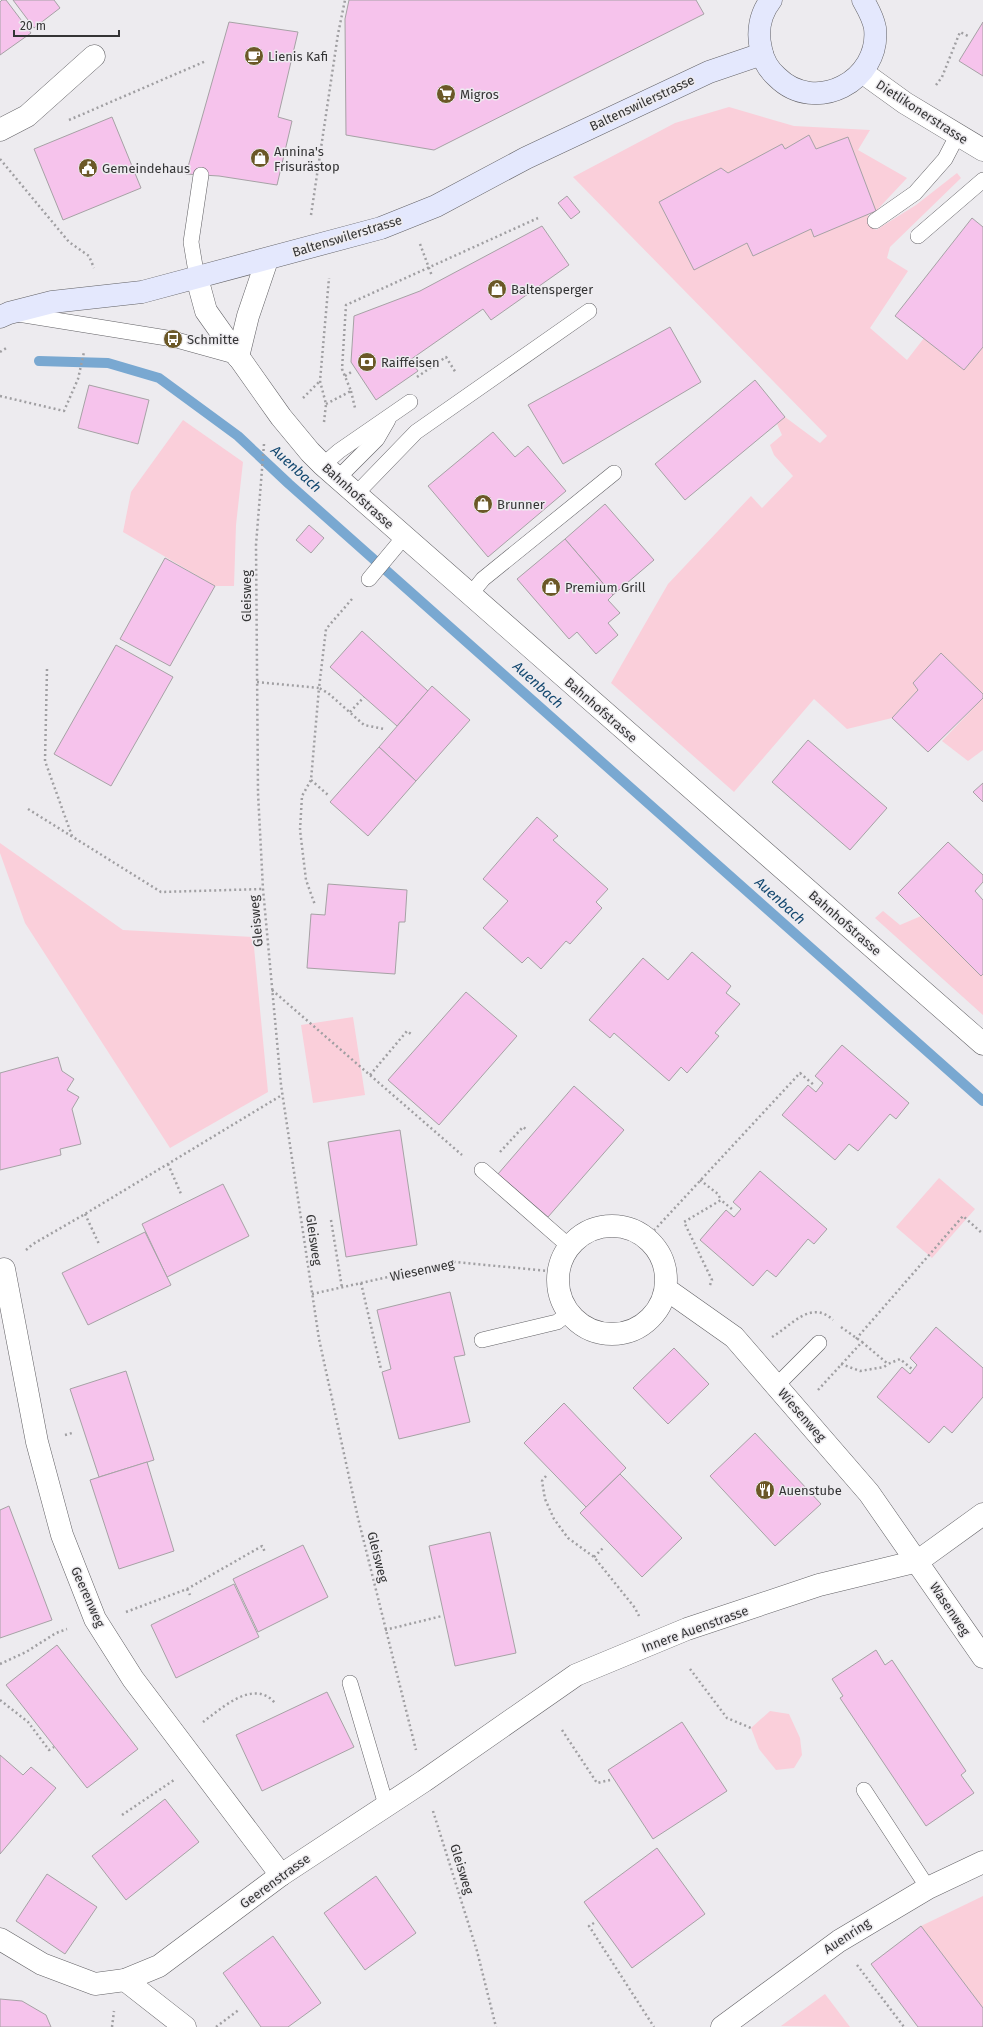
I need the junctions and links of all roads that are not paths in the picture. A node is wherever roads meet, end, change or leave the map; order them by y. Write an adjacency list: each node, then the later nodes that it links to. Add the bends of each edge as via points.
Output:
1 (770, 0): 3 (main road, via 761,18 758,36)
2 (863, 0): 5 (main road, via 875,28 870,59)
3 (762, 54): 5 (main road, via 770,70 782,83 798,91 816,94 838,89 849,84); 13 (main road, Baltenswilerstrasse, via 696,78 526,158 436,206 381,228)
4 (94, 56): 6 (street, via 26,116)
5 (862, 72): 7 (street, Dietlikonerstrasse)
6 (0, 130)
7 (957, 136): 8 (street, Dietlikonerstrasse); 11 (lane, via 945,159 915,193)
8 (983, 150)
9 (201, 175): 14 (lane, via 191,242)
10 (983, 180): 12 (lane)
11 (875, 221)
12 (918, 236)
13 (267, 260): 14 (main road, Baltenswilerstrasse); 17 (street, via 248,316)
14 (197, 278): 16 (main road, Baltenswilerstrasse, via 142,292 52,302); 17 (street, Bahnhofstrasse, via 206,312)
15 (589, 311): 21 (lane, via 416,432)
16 (5, 315): 17 (lane, via 173,339)
17 (238, 357): 19 (street, Bahnhofstrasse, via 281,417)
18 (410, 402): 19 (lane, via 339,451)
19 (330, 471): 21 (street, Bahnhofstrasse)
20 (614, 473): 24 (lane, via 483,579)
21 (355, 494): 22 (street, Bahnhofstrasse)
22 (399, 543): 23 (lane); 24 (street, Bahnhofstrasse)
23 (369, 579)
24 (470, 595): 25 (street, Bahnhofstrasse)
25 (983, 1044)
26 (482, 1170): 27 (lane)
27 (570, 1247): 29 (street, via 584,1234 602,1227 630,1229 647,1238 659,1253 665,1270); 30 (street, via 559,1272 563,1302)
28 (4, 1269): 42 (street, Geerenweg, via 37,1442 62,1535 96,1621 132,1679)
29 (666, 1289): 30 (street, via 658,1310 645,1323 629,1332 612,1334 594,1331 578,1322); 33 (street, Wiesenweg, via 734,1337)
30 (570, 1312): 31 (lane, via 557,1322)
31 (482, 1340)
32 (819, 1343): 33 (lane)
33 (776, 1386): 35 (street, Wiesenweg, via 869,1493)
34 (983, 1514): 35 (street, Innere Auenstrasse)
35 (918, 1561): 36 (street, Wasenweg); 38 (street, Innere Auenstrasse, via 819,1585 686,1629 576,1675)
36 (983, 1657)
37 (350, 1683): 40 (lane)
38 (424, 1781): 40 (street, Geerenstrasse)
39 (864, 1790): 43 (lane)
40 (386, 1805): 42 (street, Geerenstrasse)
41 (983, 1862): 43 (street, Auenring)
42 (281, 1875): 45 (street, Geerenstrasse, via 159,1966)
43 (928, 1888): 47 (street, Auenring, via 839,1941)
44 (0, 1938): 45 (street, Geerenstrasse, via 42,1964 95,1984)
45 (125, 1980): 46 (street)
46 (185, 2027)
47 (722, 2027)

